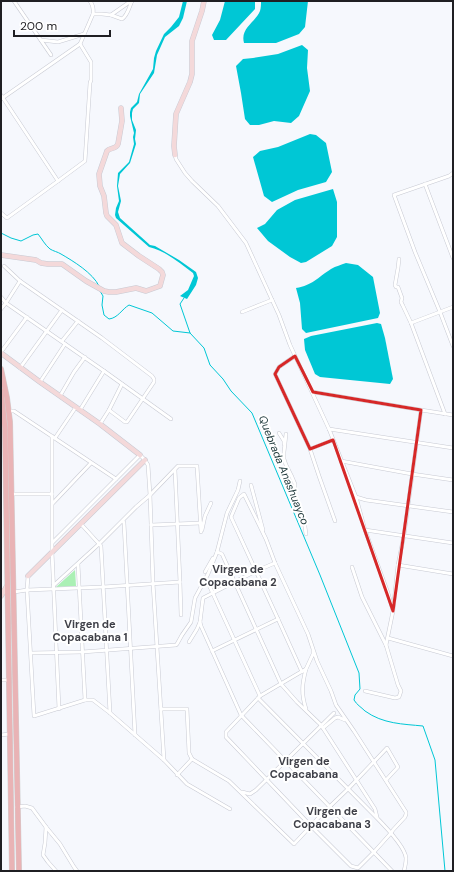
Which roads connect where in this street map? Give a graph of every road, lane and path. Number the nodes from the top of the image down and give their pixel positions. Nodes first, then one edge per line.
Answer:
1 (14, 1) edge
2 (90, 1) edge
3 (132, 1) edge
4 (204, 1) edge
5 (93, 14) junction
6 (111, 15) junction
7 (84, 34) junction
8 (40, 40) junction
9 (80, 44) junction
10 (51, 55) dead end
11 (2, 97) edge
12 (121, 108) dead end
13 (175, 155) joint
14 (453, 173) edge
15 (58, 181) junction
16 (425, 184) junction
17 (1, 213) edge
18 (3, 256) edge
19 (453, 258) edge
20 (399, 259) dead end
21 (4, 266) dead end
22 (20, 281) junction
23 (1, 297) edge
24 (272, 300) junction
25 (6, 303) junction
26 (453, 307) edge
27 (1, 309) edge
28 (62, 310) junction
29 (242, 312) dead end
30 (440, 312) junction
31 (27, 317) junction
32 (78, 321) junction
33 (411, 323) junction
34 (46, 330) junction
35 (62, 341) junction
36 (65, 344) junction
37 (453, 346) edge
38 (1, 352) edge
39 (295, 356) junction
40 (85, 357) junction
41 (20, 368) junction
42 (1, 369) edge
43 (104, 371) junction
44 (40, 382) junction
45 (122, 384) junction
46 (1, 391) edge
47 (313, 392) junction
48 (60, 396) junction
49 (142, 399) junction
50 (78, 408) junction
51 (109, 410) junction
52 (421, 410) junction
53 (9, 411) junction
54 (445, 414) junction
55 (453, 414) edge
56 (171, 419) dead end
57 (100, 424) junction
58 (3, 428) edge
59 (329, 429) junction
60 (279, 433) dead end
61 (286, 434) dead end
62 (54, 437) junction
63 (333, 440) junction
64 (416, 443) junction
65 (285, 446) junction
66 (453, 448) edge
67 (310, 449) junction
68 (140, 455) junction
69 (146, 460) junction
70 (341, 461) junction
71 (91, 463) junction
72 (175, 470) junction
73 (412, 474) junction
74 (116, 479) junction
75 (453, 480) edge
76 (240, 482) dead end
77 (251, 485) dead end
78 (6, 494) edge
79 (52, 494) junction
80 (150, 495) junction
81 (356, 498) junction
82 (53, 503) junction
83 (211, 503) dead end
84 (408, 505) junction
85 (453, 512) edge
86 (123, 521) junction
87 (334, 521) dead end
88 (201, 523) junction
89 (81, 524) junction
90 (177, 524) junction
91 (151, 525) junction
92 (365, 530) junction
93 (306, 534) dead end
94 (404, 535) junction
95 (266, 539) junction
96 (53, 542) junction
97 (453, 543) edge
98 (99, 544) junction
99 (4, 552) edge
100 (52, 552) junction
101 (216, 553) junction
102 (275, 563) junction
103 (78, 564) junction
104 (398, 565) junction
105 (352, 567) dead end
106 (256, 571) junction
107 (205, 572) dead end
108 (453, 574) edge
109 (28, 576) joint
110 (180, 582) junction
111 (234, 582) junction
112 (204, 583) junction
113 (153, 584) junction
114 (7, 586) junction
115 (127, 586) junction
116 (103, 587) junction
117 (54, 588) junction
118 (79, 588) junction
119 (27, 590) junction
120 (14, 592) junction
121 (213, 594) junction
122 (1, 596) edge
123 (393, 611) junction
124 (181, 615) dead end
125 (278, 619) junction
126 (200, 622) junction
127 (257, 630) junction
128 (388, 638) junction
129 (234, 640) junction
130 (189, 642) dead end
131 (386, 645) junction
132 (156, 646) junction
133 (130, 648) junction
134 (313, 649) junction
135 (107, 650) junction
136 (212, 651) junction
137 (31, 652) junction
138 (82, 652) junction
139 (57, 653) junction
140 (453, 656) edge
141 (306, 669) junction
142 (302, 672) junction
143 (1, 680) edge
144 (9, 680) junction
145 (281, 684) junction
146 (365, 691) dead end
147 (259, 697) junction
148 (85, 700) junction
149 (59, 708) junction
150 (161, 709) junction
151 (307, 710) junction
152 (110, 713) junction
153 (334, 713) dead end
154 (241, 715) junction
155 (347, 720) junction
156 (322, 727) junction
157 (9, 734) junction
158 (1, 735) edge
159 (135, 735) junction
160 (303, 744) junction
161 (192, 759) junction
162 (164, 760) junction
163 (286, 761) junction
164 (374, 762) junction
165 (177, 775) junction
166 (267, 780) junction
167 (357, 780) junction
168 (386, 780) junction
169 (348, 789) junction
170 (238, 790) junction
171 (330, 806) junction
172 (17, 807) junction
173 (230, 809) dead end
174 (377, 818) junction
175 (311, 826) junction
176 (46, 827) junction
177 (391, 833) junction
178 (374, 852) junction
179 (12, 871) edge
180 (19, 871) edge
181 (56, 871) edge
182 (77, 871) edge
183 (392, 871) edge
184 (404, 871) edge

1 - 8 street
2 - 5 street
3 - 6 street
3 - 6 street
4 - 13 street
5 - 6 street
5 - 7 street
7 - 8 street
7 - 9 street
8 - 10 street
9 - 11 street
9 - 15 street
11 - 15 street
12 - 18 street
13 - 24 street
14 - 16 street
15 - 17 street
16 - 19 street
16 - 30 street
20 - 33 street
21 - 22 street
22 - 25 street
22 - 28 street
23 - 25 street
24 - 29 street
24 - 39 street
25 - 27 street
25 - 31 street
26 - 30 street
28 - 32 street
28 - 34 street
30 - 33 street
30 - 37 street
31 - 34 street
31 - 38 street
32 - 35 street
32 - 49 street
33 - 54 street
34 - 35 street
34 - 41 street
35 - 36 street
36 - 40 street
36 - 44 street
38 - 41 street
39 - 47 street
39 - 67 street
40 - 43 street
40 - 48 street
41 - 44 street
42 - 53 main road
43 - 45 street
43 - 50 street
44 - 48 street
45 - 49 street
45 - 51 street
46 - 58 main road
47 - 52 street
47 - 59 street
48 - 50 street
49 - 51 street
49 - 56 street
50 - 57 street
50 - 62 street
51 - 57 street
52 - 54 street
52 - 64 street
53 - 62 street
53 - 78 main road
54 - 55 street
57 - 68 street
58 - 78 main road
59 - 63 street
59 - 64 street
60 - 65 street
61 - 65 street
62 - 71 street
62 - 79 street
63 - 67 street
63 - 70 street
64 - 66 street
64 - 73 street
65 - 93 street
67 - 87 street
68 - 69 street
68 - 74 street
69 - 80 street
69 - 89 street
70 - 73 street
70 - 81 street
71 - 74 street
71 - 82 street
72 - 80 street
72 - 88 street
72 - 90 street
73 - 75 street
73 - 84 street
74 - 96 street
76 - 101 street
77 - 95 street
78 - 79 street
78 - 99 main road
78 - 120 main road
79 - 82 street
80 - 86 street
80 - 91 street
81 - 84 street
81 - 92 street
82 - 96 street
83 - 88 street
84 - 85 street
84 - 94 street
86 - 98 street
86 - 115 street
88 - 90 street
89 - 98 street
89 - 100 street
90 - 91 street
90 - 110 street
91 - 113 street
92 - 94 street
92 - 123 street
94 - 97 street
94 - 104 street
95 - 102 street
95 - 106 street
96 - 100 street
98 - 103 street
98 - 116 street
99 - 114 main road
100 - 109 street
100 - 117 street
101 - 107 street
101 - 111 street
101 - 112 street
102 - 106 street
102 - 134 street
103 - 117 street
103 - 118 street
104 - 108 street
104 - 123 street
105 - 131 street
106 - 111 street
106 - 125 street
109 - 119 street
110 - 113 street
110 - 124 street
111 - 121 street
111 - 127 street
112 - 121 street
112 - 132 street
113 - 115 street
113 - 132 street
114 - 122 street
114 - 144 main road
115 - 116 street
115 - 133 street
116 - 118 street
116 - 135 street
117 - 118 street
117 - 119 street
117 - 139 street
118 - 138 street
119 - 120 street
119 - 137 street
120 - 172 main road
121 - 126 street
121 - 129 street
123 - 128 street
125 - 127 street
125 - 142 street
126 - 130 street
126 - 136 street
127 - 129 street
127 - 145 street
128 - 131 street
128 - 140 street
129 - 136 street
129 - 147 street
131 - 146 street
132 - 133 street
132 - 150 street
133 - 135 street
133 - 159 street
134 - 141 street
134 - 155 street
135 - 138 street
135 - 152 street
136 - 154 street
137 - 139 street
137 - 149 street
138 - 139 street
138 - 148 street
139 - 149 street
141 - 142 street
141 - 151 street
142 - 145 street
143 - 144 street
144 - 157 main road
145 - 147 street
145 - 151 street
147 - 154 street
147 - 160 street
148 - 149 street
148 - 152 street
150 - 161 street
150 - 162 street
151 - 156 street
152 - 159 street
153 - 156 street
154 - 163 street
154 - 166 street
155 - 156 street
155 - 164 street
156 - 160 street
156 - 167 street
157 - 158 street
157 - 179 main road
159 - 162 street
160 - 163 street
160 - 169 street
161 - 165 street
161 - 170 street
162 - 165 street
163 - 166 street
163 - 171 street
164 - 167 street
164 - 168 street
164 - 168 street
165 - 173 street
166 - 170 street
166 - 175 street
167 - 169 street
167 - 174 street
168 - 177 street
169 - 171 street
169 - 174 street
170 - 175 street
171 - 175 street
171 - 178 street
172 - 176 street
172 - 180 main road
174 - 177 street
175 - 178 street
176 - 181 street
176 - 182 street
177 - 178 street
177 - 184 street
178 - 183 street

